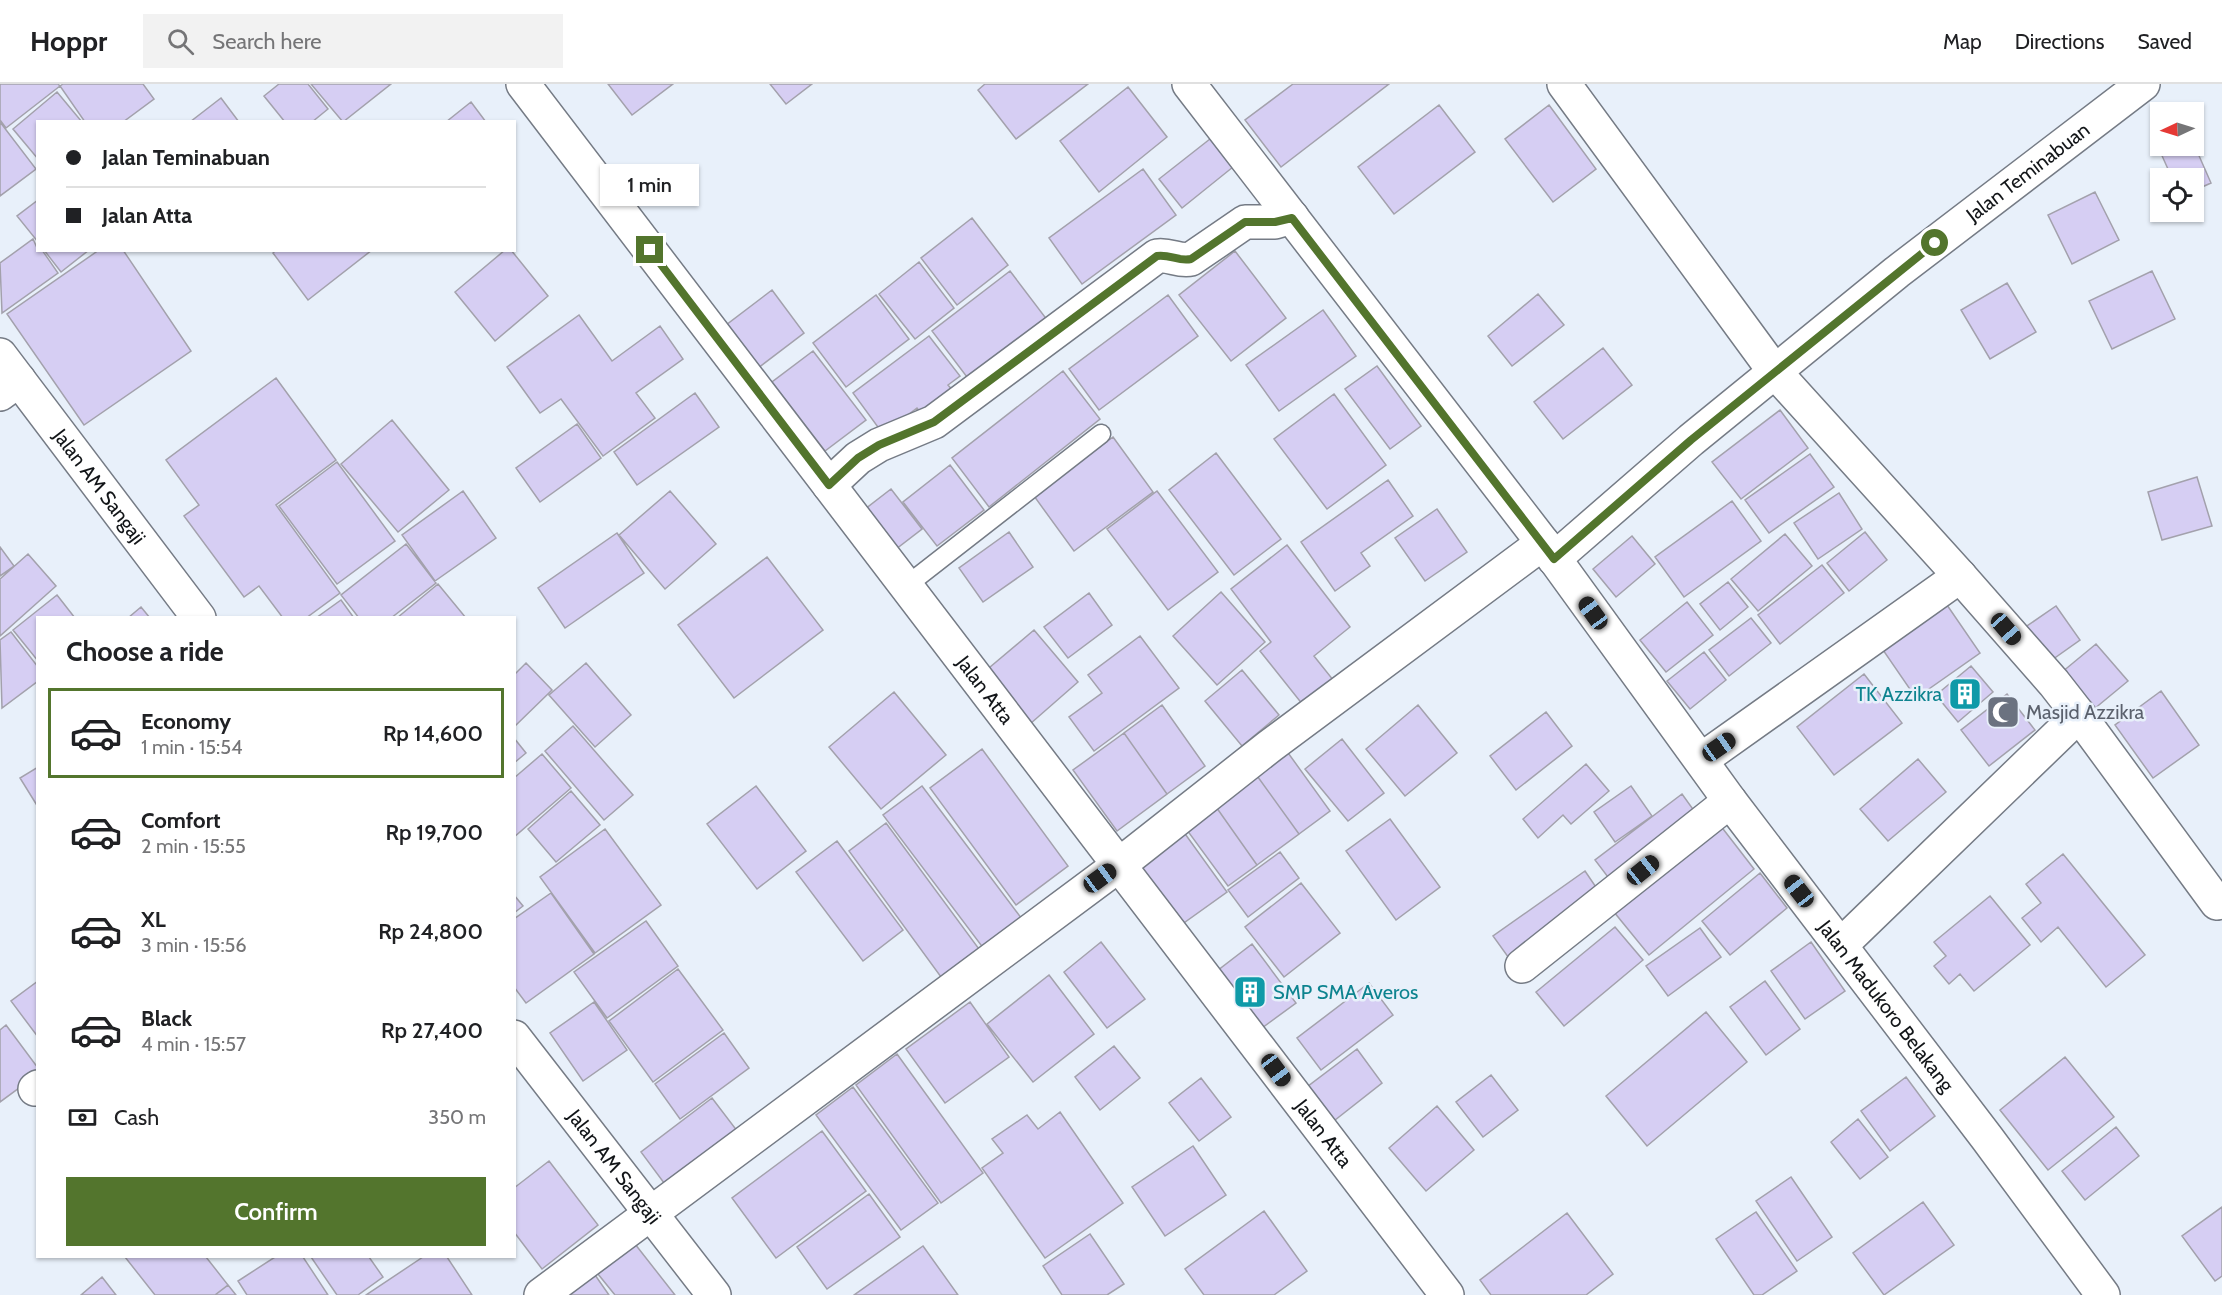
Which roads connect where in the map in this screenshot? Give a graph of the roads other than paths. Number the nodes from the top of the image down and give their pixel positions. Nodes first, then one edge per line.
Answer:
1 (523, 84) edge
2 (1190, 84) edge
3 (1564, 84) edge
4 (2143, 84) edge
5 (1292, 218) junction
6 (0, 355) edge
7 (1775, 372) junction
8 (10, 387) edge
9 (1101, 434) dead end
10 (829, 485) junction
11 (1548, 551) junction
12 (1960, 576) junction
13 (906, 586) junction
14 (197, 616) edge
15 (2079, 715) junction
16 (1701, 760) junction
17 (1730, 801) junction
18 (1119, 865) junction
19 (2217, 903) dead end
20 (1841, 945) junction
21 (1522, 966) dead end
22 (516, 1040) edge
23 (652, 1211) junction
24 (541, 1295) edge
25 (714, 1295) edge
26 (1447, 1295) edge
27 (2103, 1295) edge

1 - 10 main road, Jalan Atta
2 - 5 main road, Jalan Madukoro Belakang
3 - 7 main road
4 - 7 main road, Jalan Teminabuan
5 - 10 main road
5 - 11 main road, Jalan Madukoro Belakang
6 - 8 main road, Jalan AM Sangaji
7 - 11 main road, Jalan Teminabuan
7 - 12 main road
8 - 14 main road, Jalan AM Sangaji
9 - 13 lane
10 - 13 main road, Jalan Atta
11 - 16 main road, Jalan Madukoro Belakang
11 - 18 main road, Jalan Teminabuan
12 - 15 main road
12 - 16 main road
13 - 18 main road, Jalan Atta
15 - 19 main road
15 - 20 main road
16 - 17 main road, Jalan Madukoro Belakang
17 - 20 main road, Jalan Madukoro Belakang
17 - 21 main road
18 - 23 main road, Jalan Teminabuan
18 - 26 main road, Jalan Atta
20 - 27 main road, Jalan Madukoro Belakang
22 - 23 main road, Jalan AM Sangaji
23 - 24 main road, Jalan Teminabuan
23 - 25 main road, Jalan AM Sangaji

